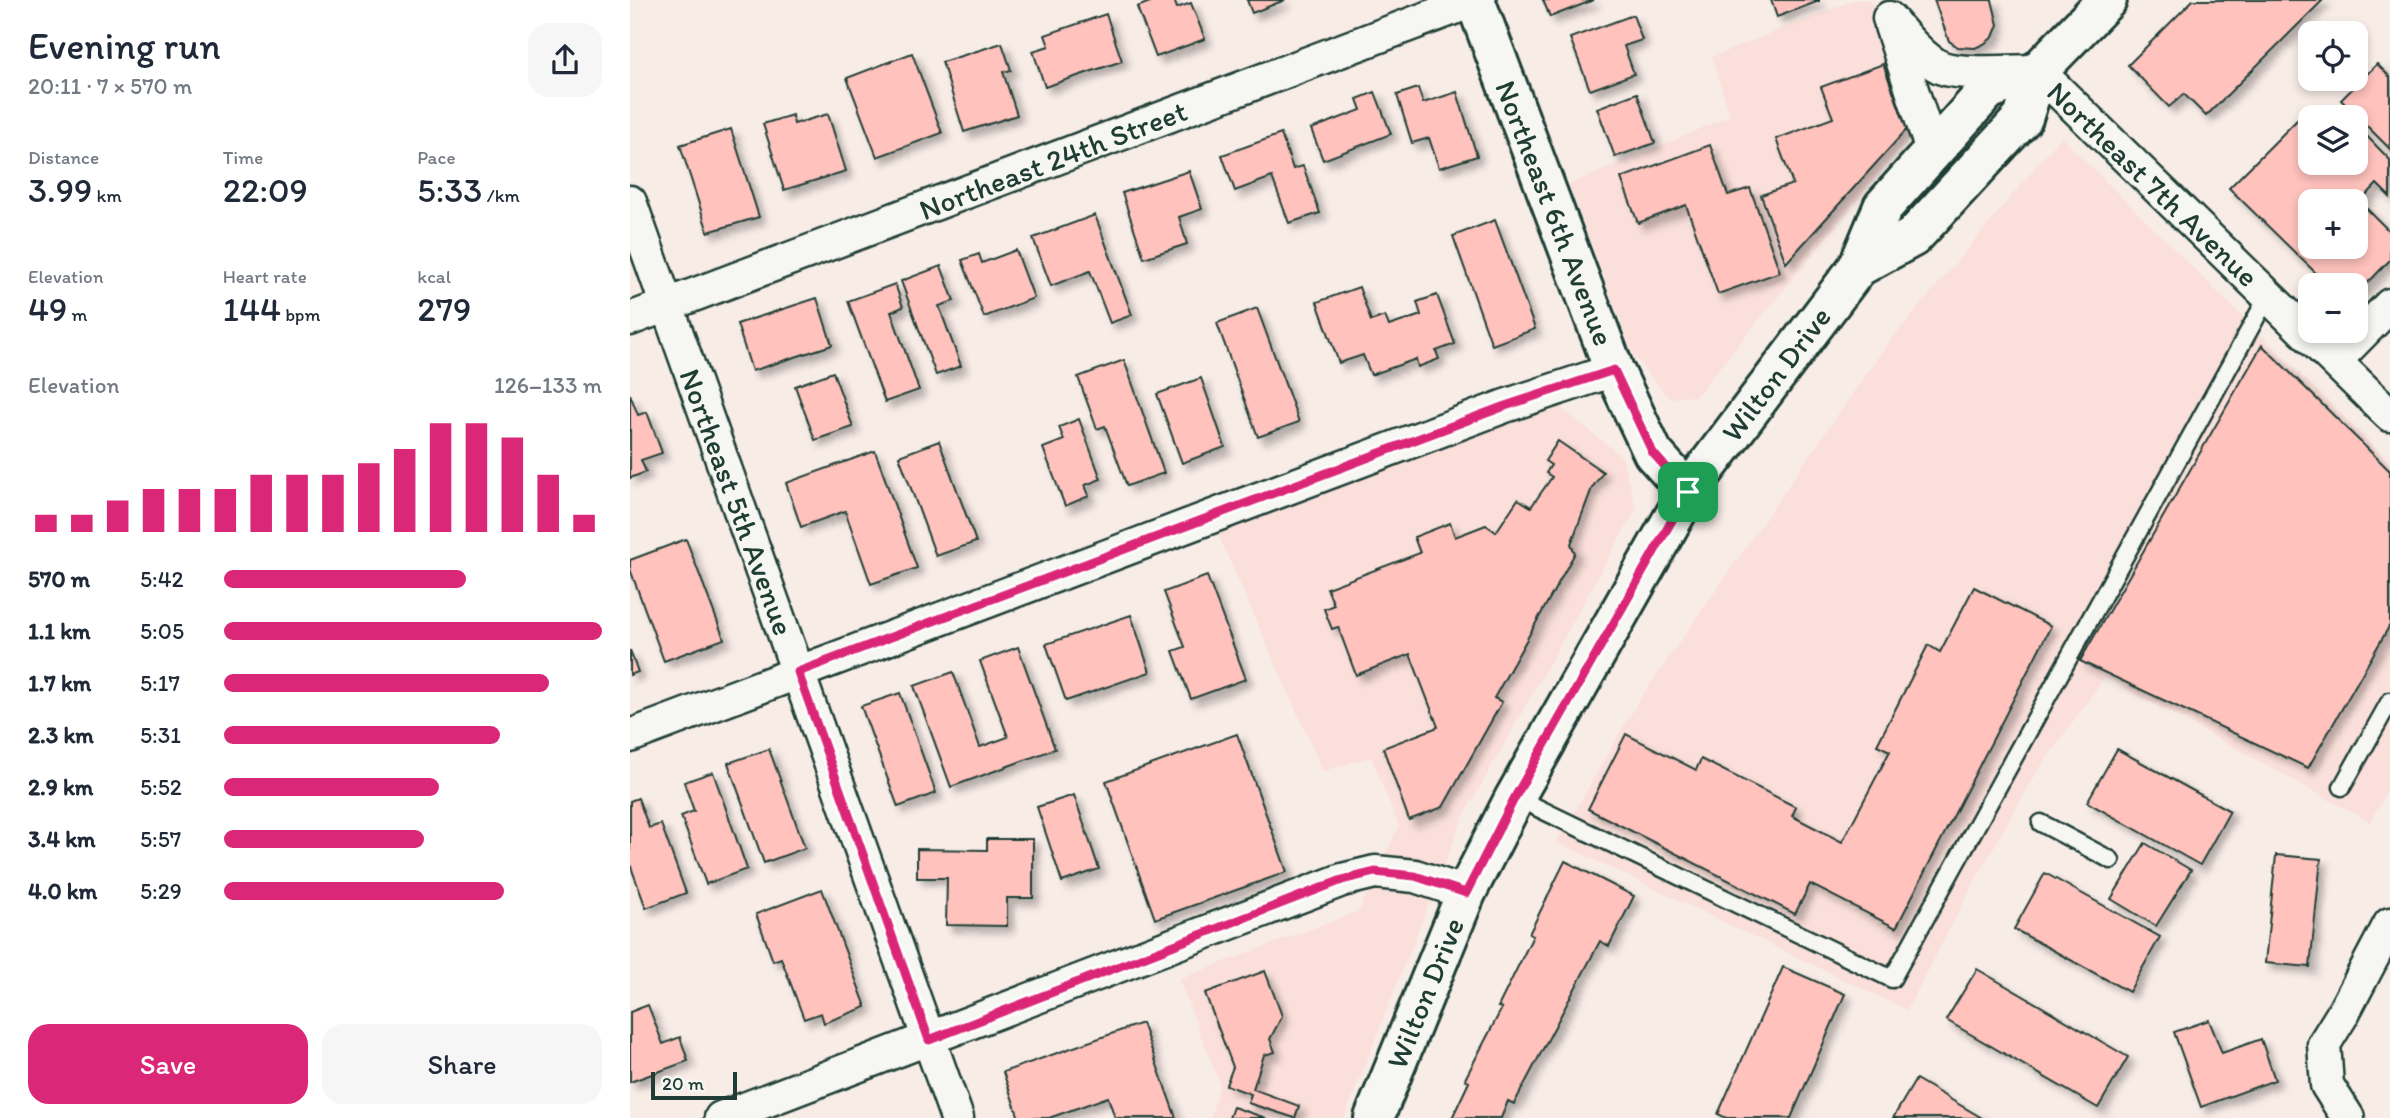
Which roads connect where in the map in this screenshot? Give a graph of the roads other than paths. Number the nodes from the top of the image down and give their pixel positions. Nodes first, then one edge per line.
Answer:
1 (1475, 0) edge
2 (2107, 0) edge
3 (1886, 9) edge
4 (2038, 71) junction
5 (1931, 151) junction
6 (630, 202) edge
7 (1857, 267) junction
8 (2268, 296) junction
9 (667, 305) junction
10 (2390, 306) edge
11 (630, 319) edge
12 (2335, 360) junction
13 (1614, 370) junction
14 (2390, 415) edge
15 (1688, 492) junction
16 (798, 672) junction
17 (2390, 701) edge
18 (630, 736) edge
19 (2342, 788) dead end
20 (1515, 797) junction
21 (2041, 823) dead end
22 (2111, 860) dead end
23 (1466, 893) junction
24 (2390, 924) edge
25 (929, 1040) junction
26 (721, 1118) edge
27 (957, 1118) edge
28 (1374, 1118) edge
29 (2347, 1118) edge

1 - 9 street, Northeast 24th Street
1 - 13 main road, Northeast 6th Avenue
2 - 4 main road, Wilton Drive
3 - 4 street, Northeast 7th Avenue
3 - 5 street, Northeast 7th Avenue
4 - 5 main road, Wilton Drive
4 - 7 main road, Wilton Drive
4 - 8 street, Northeast 7th Avenue
5 - 7 main road, Wilton Drive
6 - 9 street, Northeast 5th Avenue
7 - 15 main road, Wilton Drive
8 - 12 street, Northeast 7th Avenue
8 - 20 lane
9 - 11 street, Northeast 24th Street
9 - 16 street, Northeast 5th Avenue
10 - 12 street
12 - 14 street, Northeast 7th Avenue
13 - 15 main road, Northeast 6th Avenue
13 - 16 street
15 - 20 main road, Wilton Drive
16 - 18 street
16 - 25 street, Northeast 5th Avenue
17 - 19 lane
20 - 23 main road, Wilton Drive
21 - 22 lane
23 - 25 street
23 - 28 main road, Wilton Drive
24 - 29 street
25 - 26 street
25 - 27 street, Northeast 5th Avenue

